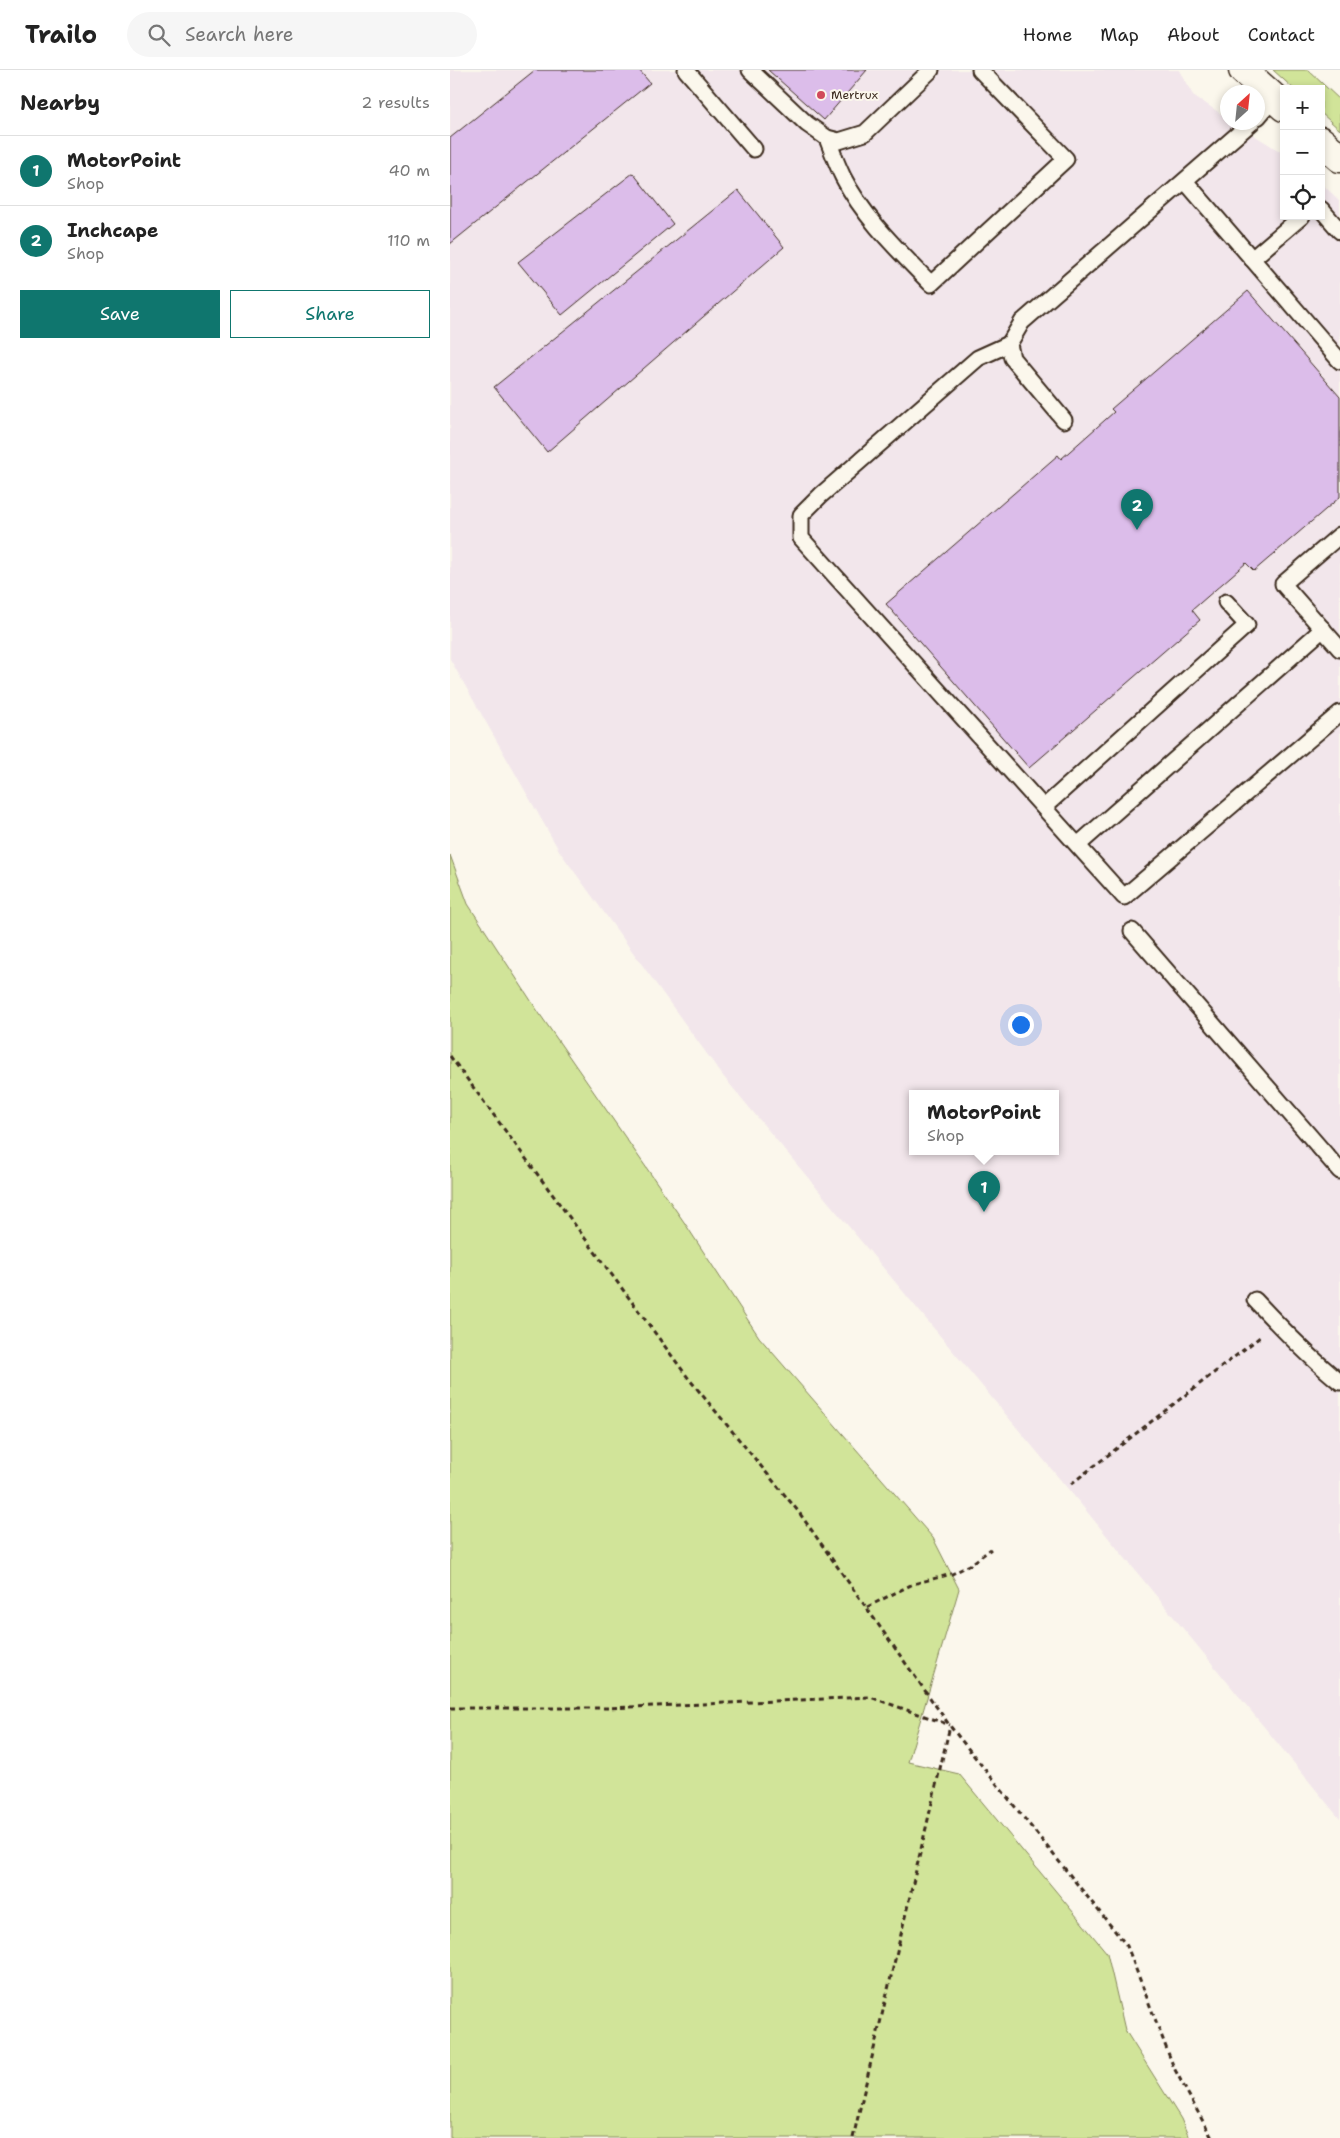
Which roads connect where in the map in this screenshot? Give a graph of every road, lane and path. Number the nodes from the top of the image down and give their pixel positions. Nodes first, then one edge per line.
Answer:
1 (686, 70) edge
2 (750, 70) edge
3 (931, 70) edge
4 (980, 70) edge
5 (1243, 70) edge
6 (1272, 107) edge
7 (1243, 130) edge
8 (827, 138) junction
9 (1325, 145) edge
10 (754, 149) dead end
11 (1340, 158) edge
12 (1185, 181) junction
13 (1325, 213) edge
14 (1297, 220) edge
15 (1340, 230) edge
16 (1252, 259) junction
17 (1009, 344) junction
18 (1340, 361) edge
19 (1064, 420) dead end
20 (1340, 535) edge
21 (1226, 602) dead end
22 (1322, 629) junction
23 (1340, 649) edge
24 (1340, 714) edge
25 (1044, 807) junction
26 (1078, 845) junction
27 (1132, 931) dead end
28 (450, 1056) edge
29 (1340, 1171) edge
30 (1255, 1300) dead end
31 (1277, 1323) junction
32 (1340, 1382) edge
33 (1072, 1484) dead end
34 (991, 1549) dead end
35 (867, 1607) junction
36 (450, 1708) edge
37 (950, 1726) junction
38 (854, 2138) edge
39 (1212, 2138) edge

1 - 10 lane
2 - 8 lane
3 - 8 lane
4 - 8 lane
5 - 6 street
7 - 12 lane
9 - 11 street
12 - 16 lane
12 - 17 lane
13 - 15 lane
14 - 16 lane
16 - 18 lane
17 - 19 lane
17 - 25 lane
20 - 22 lane
21 - 25 lane
22 - 23 lane
22 - 26 lane
24 - 26 lane
25 - 26 lane
27 - 29 lane
28 - 35 path
30 - 31 lane
31 - 32 lane
31 - 33 path
34 - 35 path
35 - 37 path
36 - 37 path
37 - 38 path
37 - 39 path

